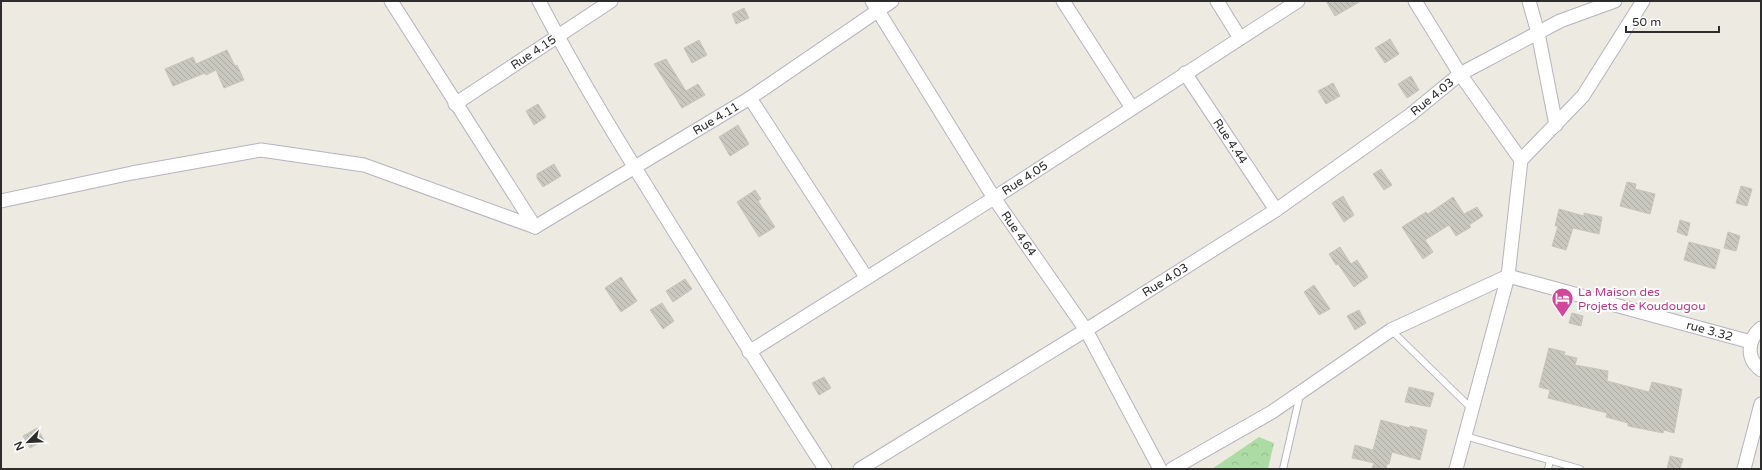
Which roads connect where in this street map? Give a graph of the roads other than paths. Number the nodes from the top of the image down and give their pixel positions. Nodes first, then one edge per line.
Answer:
1 (391, 1) edge
2 (540, 1) edge
3 (611, 1) edge
4 (892, 1) edge
5 (1063, 1) edge
6 (1217, 1) edge
7 (1298, 1) edge
8 (1415, 1) edge
9 (1529, 1) edge
10 (1615, 1) edge
11 (1643, 1) edge
12 (874, 6) edge
13 (1538, 33) junction
14 (558, 36) junction
15 (1240, 38) junction
16 (1185, 73) junction
17 (1460, 74) junction
18 (750, 98) junction
19 (455, 104) junction
20 (1132, 108) junction
21 (1556, 125) junction
22 (1522, 160) junction
23 (634, 167) junction
24 (994, 198) junction
25 (1, 201) edge
26 (1276, 210) junction
27 (535, 227) junction
28 (1508, 276) junction
29 (866, 277) junction
30 (1761, 328) edge
31 (1086, 330) junction
32 (1392, 330) junction
33 (1750, 342) junction
34 (749, 352) junction
35 (1761, 370) edge
36 (1301, 392) junction
37 (1761, 404) edge
38 (1472, 409) junction
39 (1465, 436) junction
40 (1550, 460) junction
41 (825, 469) edge
42 (860, 469) edge
43 (1160, 469) edge
44 (1172, 469) edge
45 (1283, 469) edge
46 (1456, 469) edge
47 (1548, 469) edge
48 (1580, 469) edge
49 (1744, 469) edge

1 - 19 street
2 - 14 street
3 - 14 street, Rue 4.15
4 - 12 street, Rue 4.11
5 - 20 street
6 - 15 street
7 - 15 street, Rue 4.05
8 - 17 street
9 - 13 street
10 - 13 street, Rue 4.03
11 - 21 street
12 - 18 street, Rue 4.11
12 - 24 street, Rue 4.64
13 - 17 street, Rue 4.03
13 - 21 street
14 - 19 street, Rue 4.15
14 - 23 street
15 - 16 street, Rue 4.05
16 - 20 street, Rue 4.05
16 - 26 street, Rue 4.44
17 - 22 street
17 - 26 street, Rue 4.03
18 - 23 street, Rue 4.11
18 - 29 street
19 - 27 street
20 - 24 street, Rue 4.05
21 - 22 street
22 - 28 street
23 - 27 street, Rue 4.11
23 - 34 street
24 - 29 street, Rue 4.05
24 - 31 street, Rue 4.64
25 - 27 street
26 - 31 street, Rue 4.03
28 - 32 street
28 - 33 street, rue 3.32
28 - 38 street
29 - 34 street, Rue 4.05
30 - 33 street
31 - 42 street, Rue 4.03
31 - 43 street, Rue 4.64
32 - 36 street
32 - 38 lane
33 - 35 street
34 - 41 street
36 - 44 street
36 - 45 lane
37 - 49 street
38 - 39 street
39 - 40 lane
39 - 46 street
40 - 47 lane
40 - 48 lane

